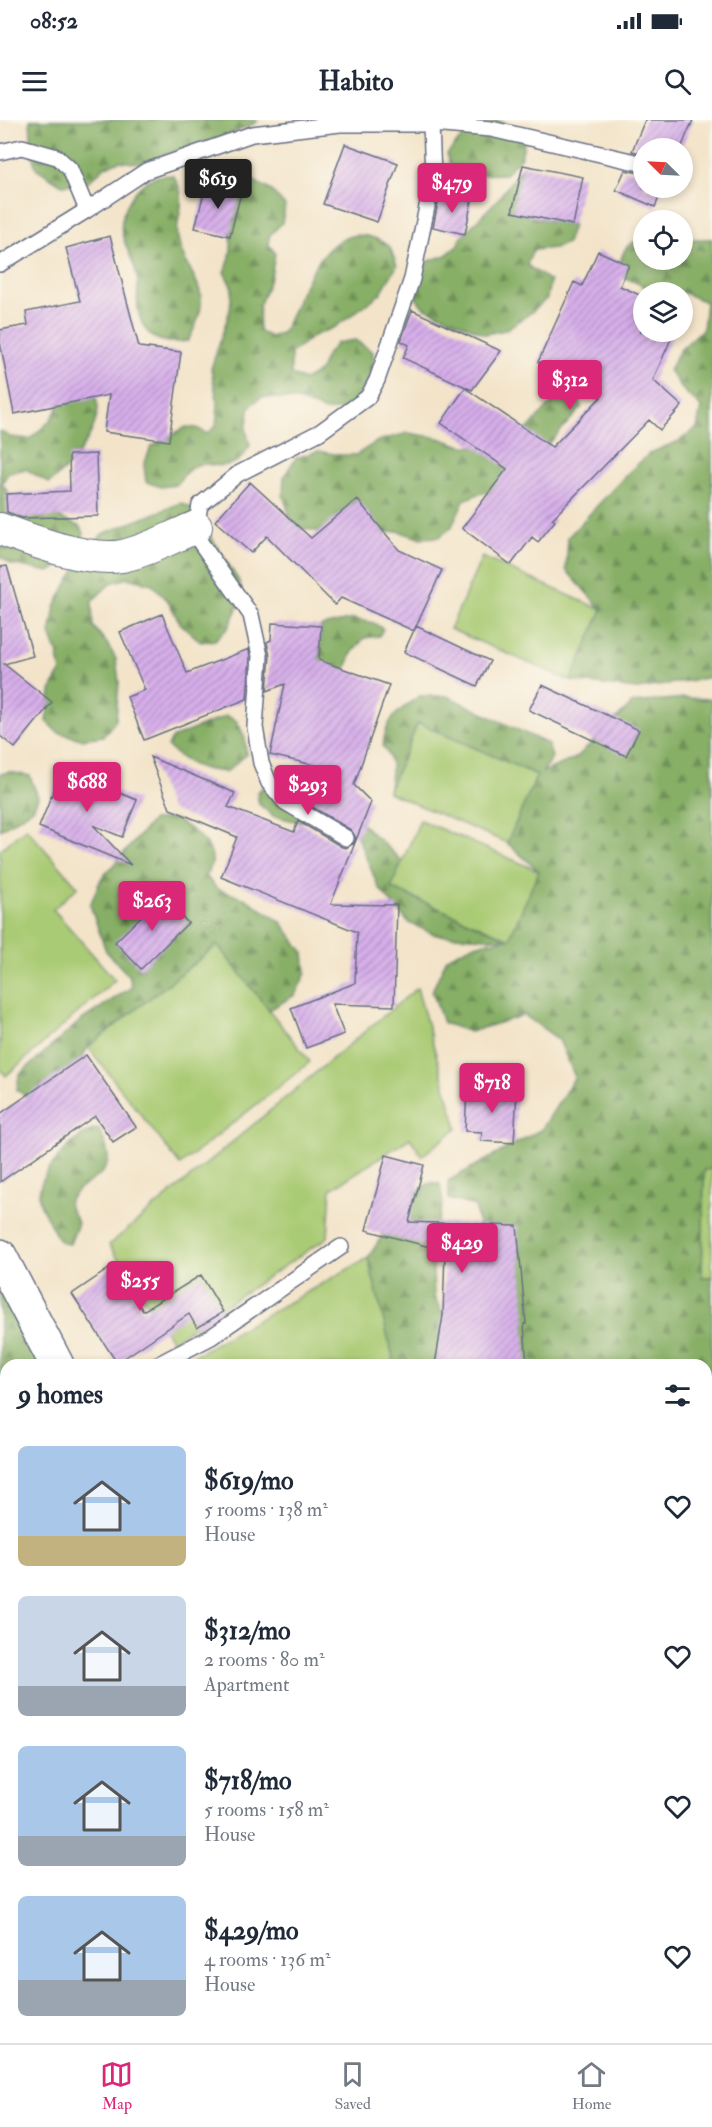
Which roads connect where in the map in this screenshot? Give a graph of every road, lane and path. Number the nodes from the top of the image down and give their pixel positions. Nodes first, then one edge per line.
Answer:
1 (431, 124) junction
2 (0, 152) edge
3 (633, 161) edge
4 (87, 210) junction
5 (0, 264) edge
6 (195, 527) junction
7 (0, 529) edge
8 (346, 838) dead end
9 (341, 1247) dead end
10 (0, 1256) edge
11 (54, 1359) edge
12 (169, 1359) edge

1 - 3 lane
1 - 4 lane
1 - 6 lane
2 - 4 lane
4 - 5 lane
6 - 7 street
6 - 8 lane
9 - 12 lane
10 - 11 street

